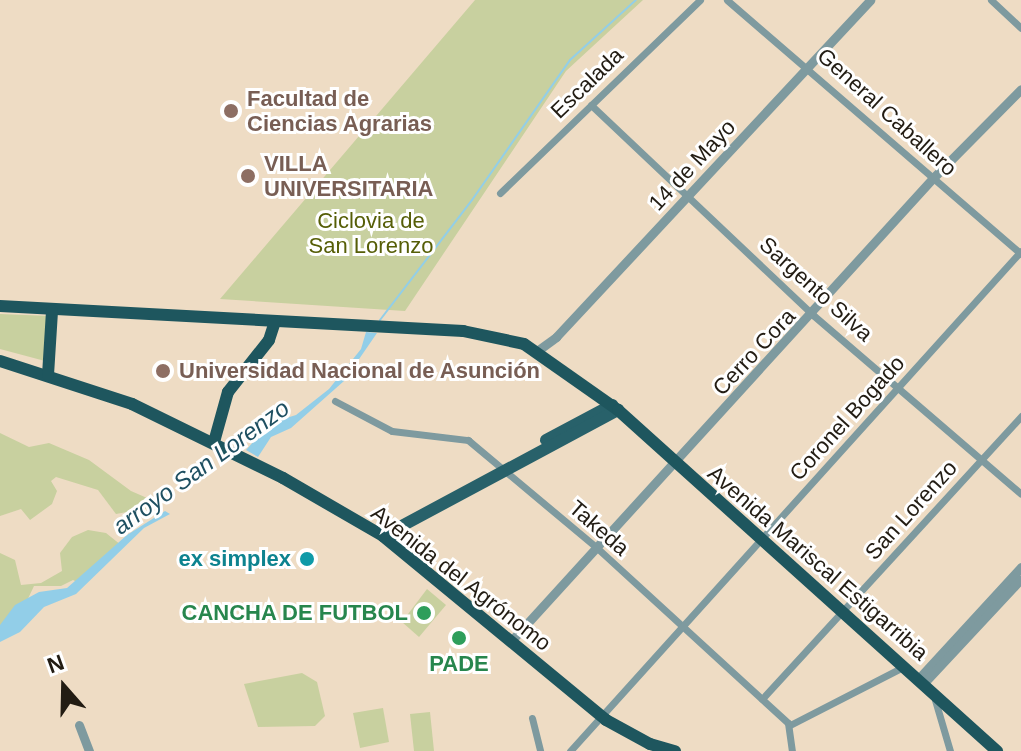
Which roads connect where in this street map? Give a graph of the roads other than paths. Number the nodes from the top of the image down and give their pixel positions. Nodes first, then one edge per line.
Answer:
1 (700, 0) edge
2 (727, 0) edge
3 (870, 0) edge
4 (991, 0) edge
5 (1021, 28) edge
6 (809, 67) junction
7 (1021, 89) edge
8 (591, 105) junction
9 (933, 178) junction
10 (500, 193) dead end
11 (689, 195) junction
12 (1021, 252) edge
13 (0, 306) edge
14 (52, 311) junction
15 (813, 315) junction
16 (275, 322) junction
17 (537, 351) junction
18 (0, 361) edge
19 (48, 375) junction
20 (899, 386) junction
21 (335, 401) dead end
22 (615, 408) junction
23 (1021, 416) edge
24 (215, 442) junction
25 (982, 459) junction
26 (676, 463) junction
27 (502, 468) junction
28 (1021, 494) edge
29 (383, 536) junction
30 (761, 541) junction
31 (596, 547) junction
32 (1021, 567) edge
33 (1021, 579) edge
34 (842, 612) junction
35 (683, 628) junction
36 (512, 640) junction
37 (905, 666) junction
38 (924, 682) junction
39 (762, 699) junction
40 (601, 715) junction
41 (532, 718) dead end
42 (79, 725) dead end
43 (790, 725) junction
44 (89, 751) edge
45 (540, 751) edge
46 (570, 751) edge
47 (675, 751) edge
48 (792, 751) edge
49 (950, 751) edge
50 (997, 751) edge

1 - 8 street, Escalada
2 - 6 street, General Caballero
3 - 6 street, 14 de Mayo
4 - 5 street
6 - 9 street, General Caballero
6 - 11 street, 14 de Mayo
7 - 9 street, Cerro Cora
8 - 10 street, Escalada
8 - 11 street, Sargento Silva
9 - 12 street, General Caballero
9 - 15 street, Cerro Cora
11 - 15 street, Sargento Silva
11 - 17 street, 14 de Mayo
12 - 20 street, Coronel Bogado
13 - 14 highway
14 - 16 highway
14 - 19 highway
15 - 20 street, Sargento Silva
15 - 26 street, Cerro Cora
16 - 17 highway
16 - 24 highway
17 - 22 highway, Avenida Mariscal Estigarribia
18 - 19 highway, Avenida del Agrónomo
19 - 24 highway, Avenida del Agrónomo
20 - 25 street, Sargento Silva
20 - 30 street, Coronel Bogado
21 - 27 street, Takeda
22 - 26 highway, Avenida Mariscal Estigarribia
22 - 27 main road
23 - 25 street, San Lorenzo
24 - 29 highway, Avenida del Agrónomo
25 - 28 street, Sargento Silva
25 - 34 street, San Lorenzo
26 - 30 highway, Avenida Mariscal Estigarribia
26 - 31 street, Cerro Cora
27 - 29 main road
27 - 31 street, Takeda
29 - 36 highway, Avenida del Agrónomo
30 - 34 highway, Avenida Mariscal Estigarribia
30 - 35 street, Coronel Bogado
31 - 35 street, Takeda
31 - 36 street, Cerro Cora
32 - 38 street
33 - 38 street
34 - 37 highway, Avenida Mariscal Estigarribia
34 - 39 street, San Lorenzo
35 - 39 street, Takeda
35 - 40 street, Coronel Bogado
36 - 40 highway, Avenida del Agrónomo
37 - 38 highway, Avenida Mariscal Estigarribia
37 - 43 street
38 - 49 street
38 - 50 highway, Avenida Mariscal Estigarribia
39 - 43 street, Takeda
40 - 46 street, Coronel Bogado
40 - 47 highway, Avenida del Agrónomo
41 - 45 street
42 - 44 street
43 - 48 street

